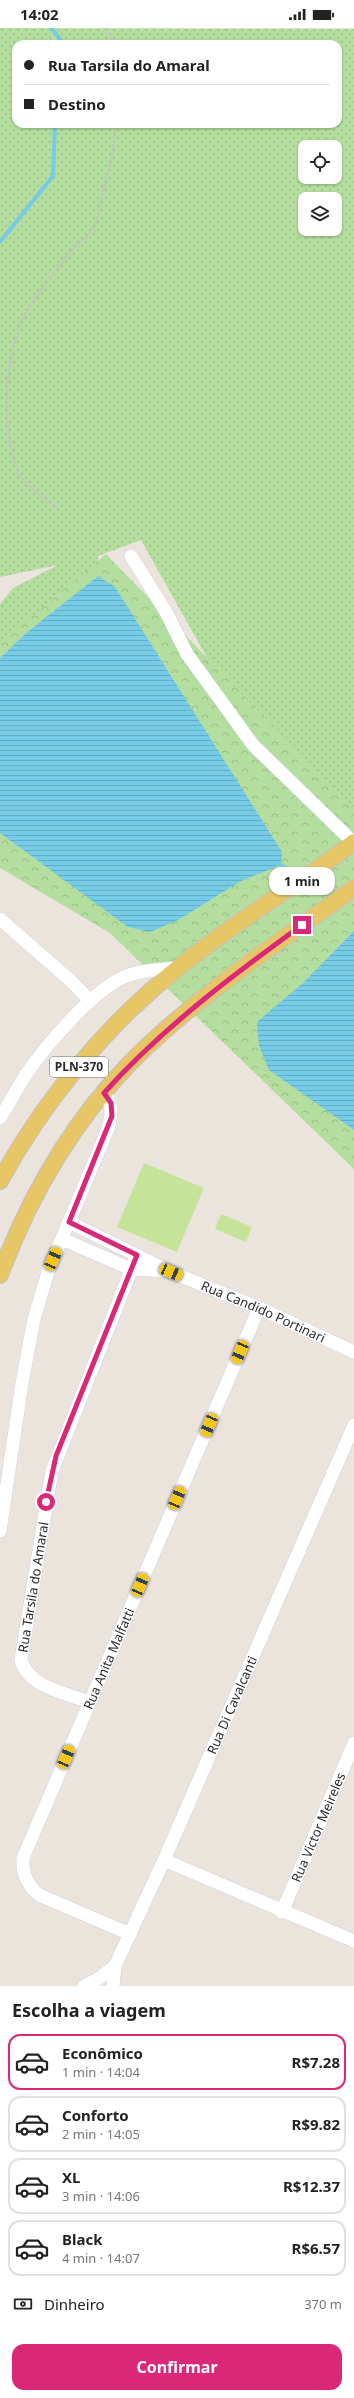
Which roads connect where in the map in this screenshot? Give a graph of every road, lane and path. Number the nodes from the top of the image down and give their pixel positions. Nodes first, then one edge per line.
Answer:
1 (107, 28) edge
2 (113, 40) edge
3 (115, 128) edge
4 (3, 383) dead end
5 (6, 446) dead end
6 (58, 509) dead end
7 (131, 556) dead end
8 (354, 842) edge
9 (354, 888) edge
10 (0, 919) edge
11 (178, 968) junction
12 (90, 1001) junction
13 (104, 1093) junction
14 (0, 1118) edge
15 (0, 1181) edge
16 (69, 1222) junction
17 (62, 1239) junction
18 (137, 1255) junction
19 (131, 1270) junction
20 (171, 1272) junction
21 (0, 1275) edge
22 (259, 1308) junction
23 (354, 1352) edge
24 (354, 1425) edge
25 (0, 1531) edge
26 (89, 1702) junction
27 (354, 1743) edge
28 (164, 1860) junction
29 (282, 1912) junction
30 (130, 1934) junction
31 (354, 1942) edge
32 (115, 1966) junction
33 (98, 1979) junction
34 (114, 1985) edge
35 (84, 1986) edge

1 - 2 path
3 - 4 path
5 - 6 path
7 - 8 street
8 - 11 main road, PLN-370
9 - 13 main road, PLN-370
10 - 12 street
11 - 12 street
11 - 15 main road, PLN-370
12 - 14 street
13 - 16 street
13 - 21 main road, PLN-370
16 - 17 street
16 - 18 street, Rua Candido Portinari
17 - 19 street, Rua Candido Portinari
17 - 25 street
18 - 19 street, Rua Tarsila do Amaral
18 - 20 street, Rua Candido Portinari
19 - 20 street, Rua Candido Portinari
19 - 26 street, Rua Tarsila do Amaral
20 - 22 street, Rua Candido Portinari
22 - 23 street, Rua Candido Portinari
22 - 26 street, Rua Anita Malfatti
24 - 28 street, Rua Di Cavalcanti
26 - 30 street, Rua Anita Malfatti
27 - 29 street, Rua Victor Meireles
28 - 29 street
28 - 30 street, Rua Di Cavalcanti
29 - 31 street
30 - 32 street, Rua Di Cavalcanti
32 - 33 street
32 - 34 street, Rua Di Cavalcanti
33 - 34 street
33 - 35 street

